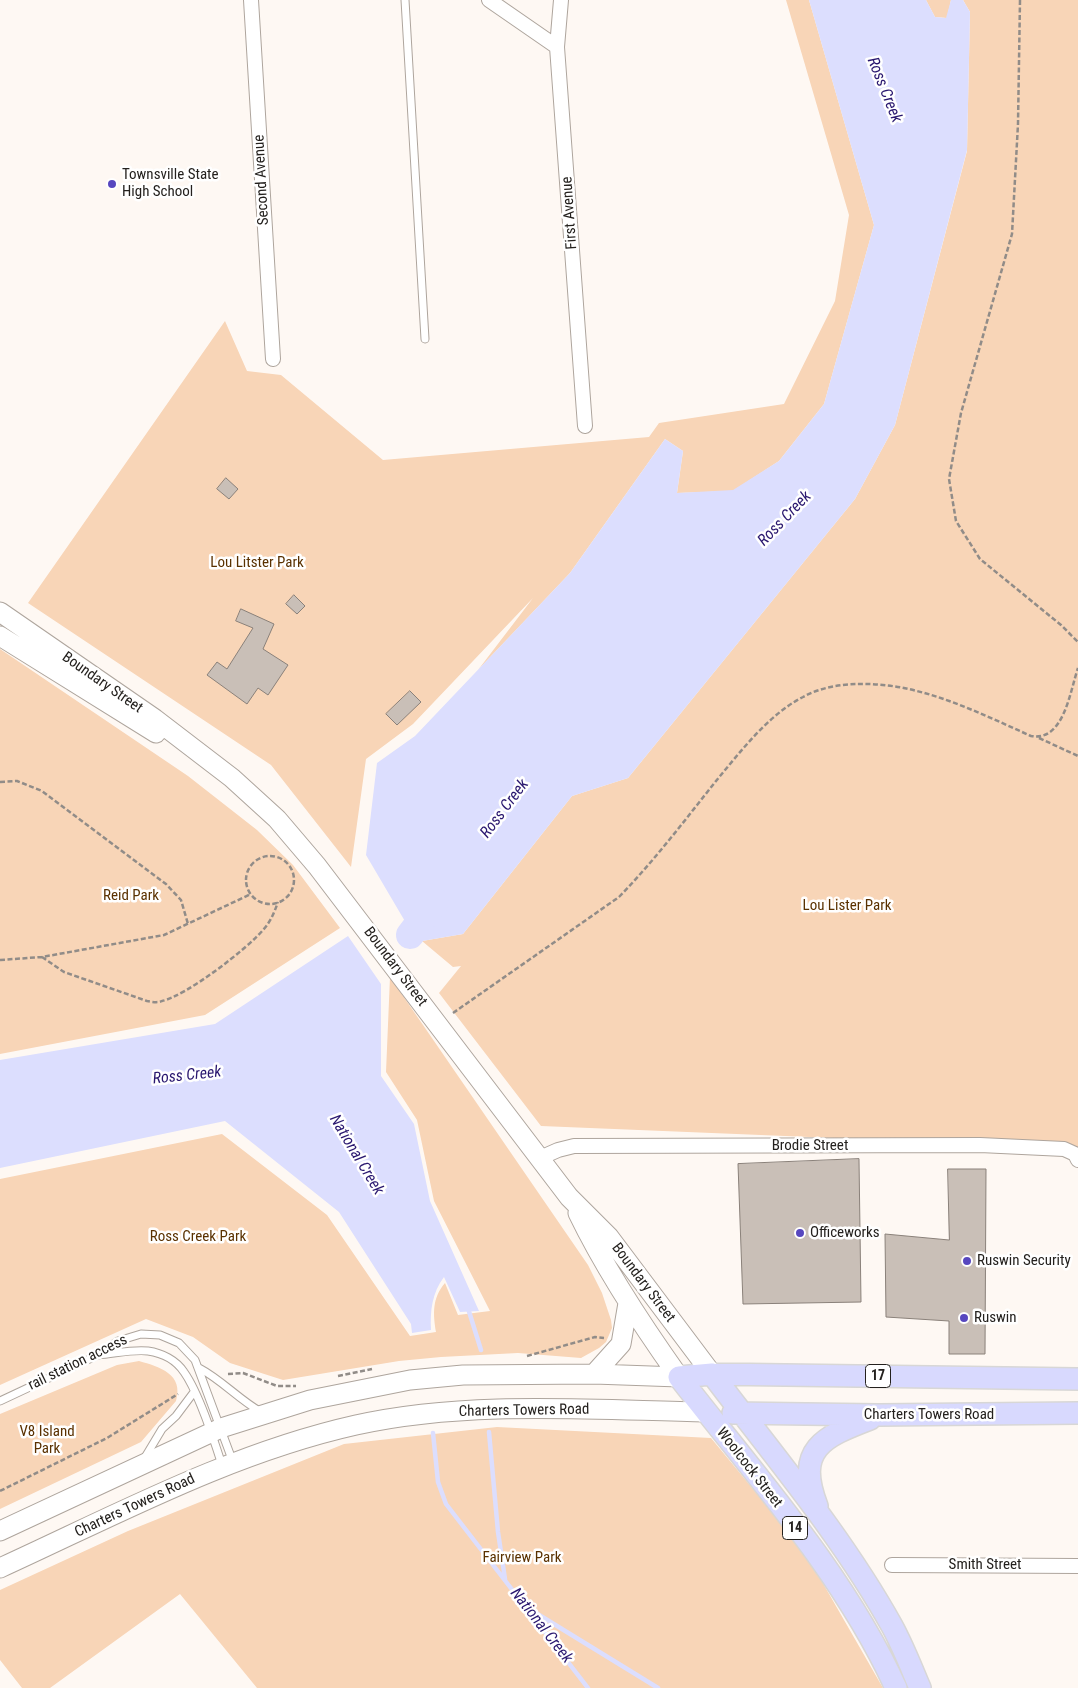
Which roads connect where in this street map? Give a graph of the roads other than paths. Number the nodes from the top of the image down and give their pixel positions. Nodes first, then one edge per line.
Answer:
1 (251, 0) edge
2 (404, 0) edge
3 (489, 0) edge
4 (561, 0) edge
5 (557, 47) junction
6 (425, 339) dead end
7 (273, 359) dead end
8 (586, 426) dead end
9 (0, 612) edge
10 (0, 636) edge
11 (202, 756) junction
12 (540, 1158) junction
13 (1078, 1160) edge
14 (569, 1197) junction
15 (628, 1303) junction
16 (98, 1356) junction
17 (199, 1368) junction
18 (594, 1374) junction
19 (712, 1374) junction
20 (679, 1377) junction
21 (1078, 1379) edge
22 (194, 1392) junction
23 (0, 1401) edge
24 (706, 1412) junction
25 (1078, 1413) edge
26 (263, 1414) junction
27 (742, 1414) junction
28 (880, 1415) junction
29 (216, 1430) junction
30 (228, 1464) junction
31 (140, 1466) junction
32 (821, 1517) junction
33 (0, 1531) edge
34 (892, 1565) dead end
35 (1078, 1566) edge
36 (0, 1568) edge
37 (893, 1684) edge
38 (920, 1688) edge

1 - 7 street, Second Avenue
2 - 6 lane
3 - 5 street
4 - 5 street, First Avenue
5 - 8 street, First Avenue
9 - 11 main road, Boundary Street / 14
10 - 11 main road, Boundary Street / 14
11 - 12 main road, Boundary Street / 14
12 - 13 street, Brodie Street
12 - 14 main road, Boundary Street / 14
14 - 15 main road, Boundary Street / 14
14 - 19 main road, Boundary Street / 14
15 - 18 main road
15 - 20 main road, Boundary Street / 14
16 - 17 lane, rail station access
16 - 22 lane
16 - 23 lane, rail station access
17 - 26 lane
17 - 29 lane, rail station access
18 - 20 main road, 17
18 - 26 main road, 17
19 - 20 main road, 17
19 - 21 main road, 17
19 - 27 main road, Woolcock Street / 14
20 - 24 main road, Woolcock Street / 14
22 - 29 lane
22 - 31 lane
24 - 27 main road, Charters Towers Road
24 - 30 main road, Charters Towers Road
24 - 37 main road, Woolcock Street / 14
25 - 28 main road, Charters Towers Road
26 - 29 main road, 17
27 - 28 main road, Charters Towers Road
27 - 32 main road, Woolcock Street / 14
28 - 32 main road
29 - 30 lane
29 - 30 lane
29 - 31 main road, 17
30 - 36 main road, Charters Towers Road
31 - 33 main road, 17
32 - 38 main road, Woolcock Street / 14
34 - 35 street, Smith Street

